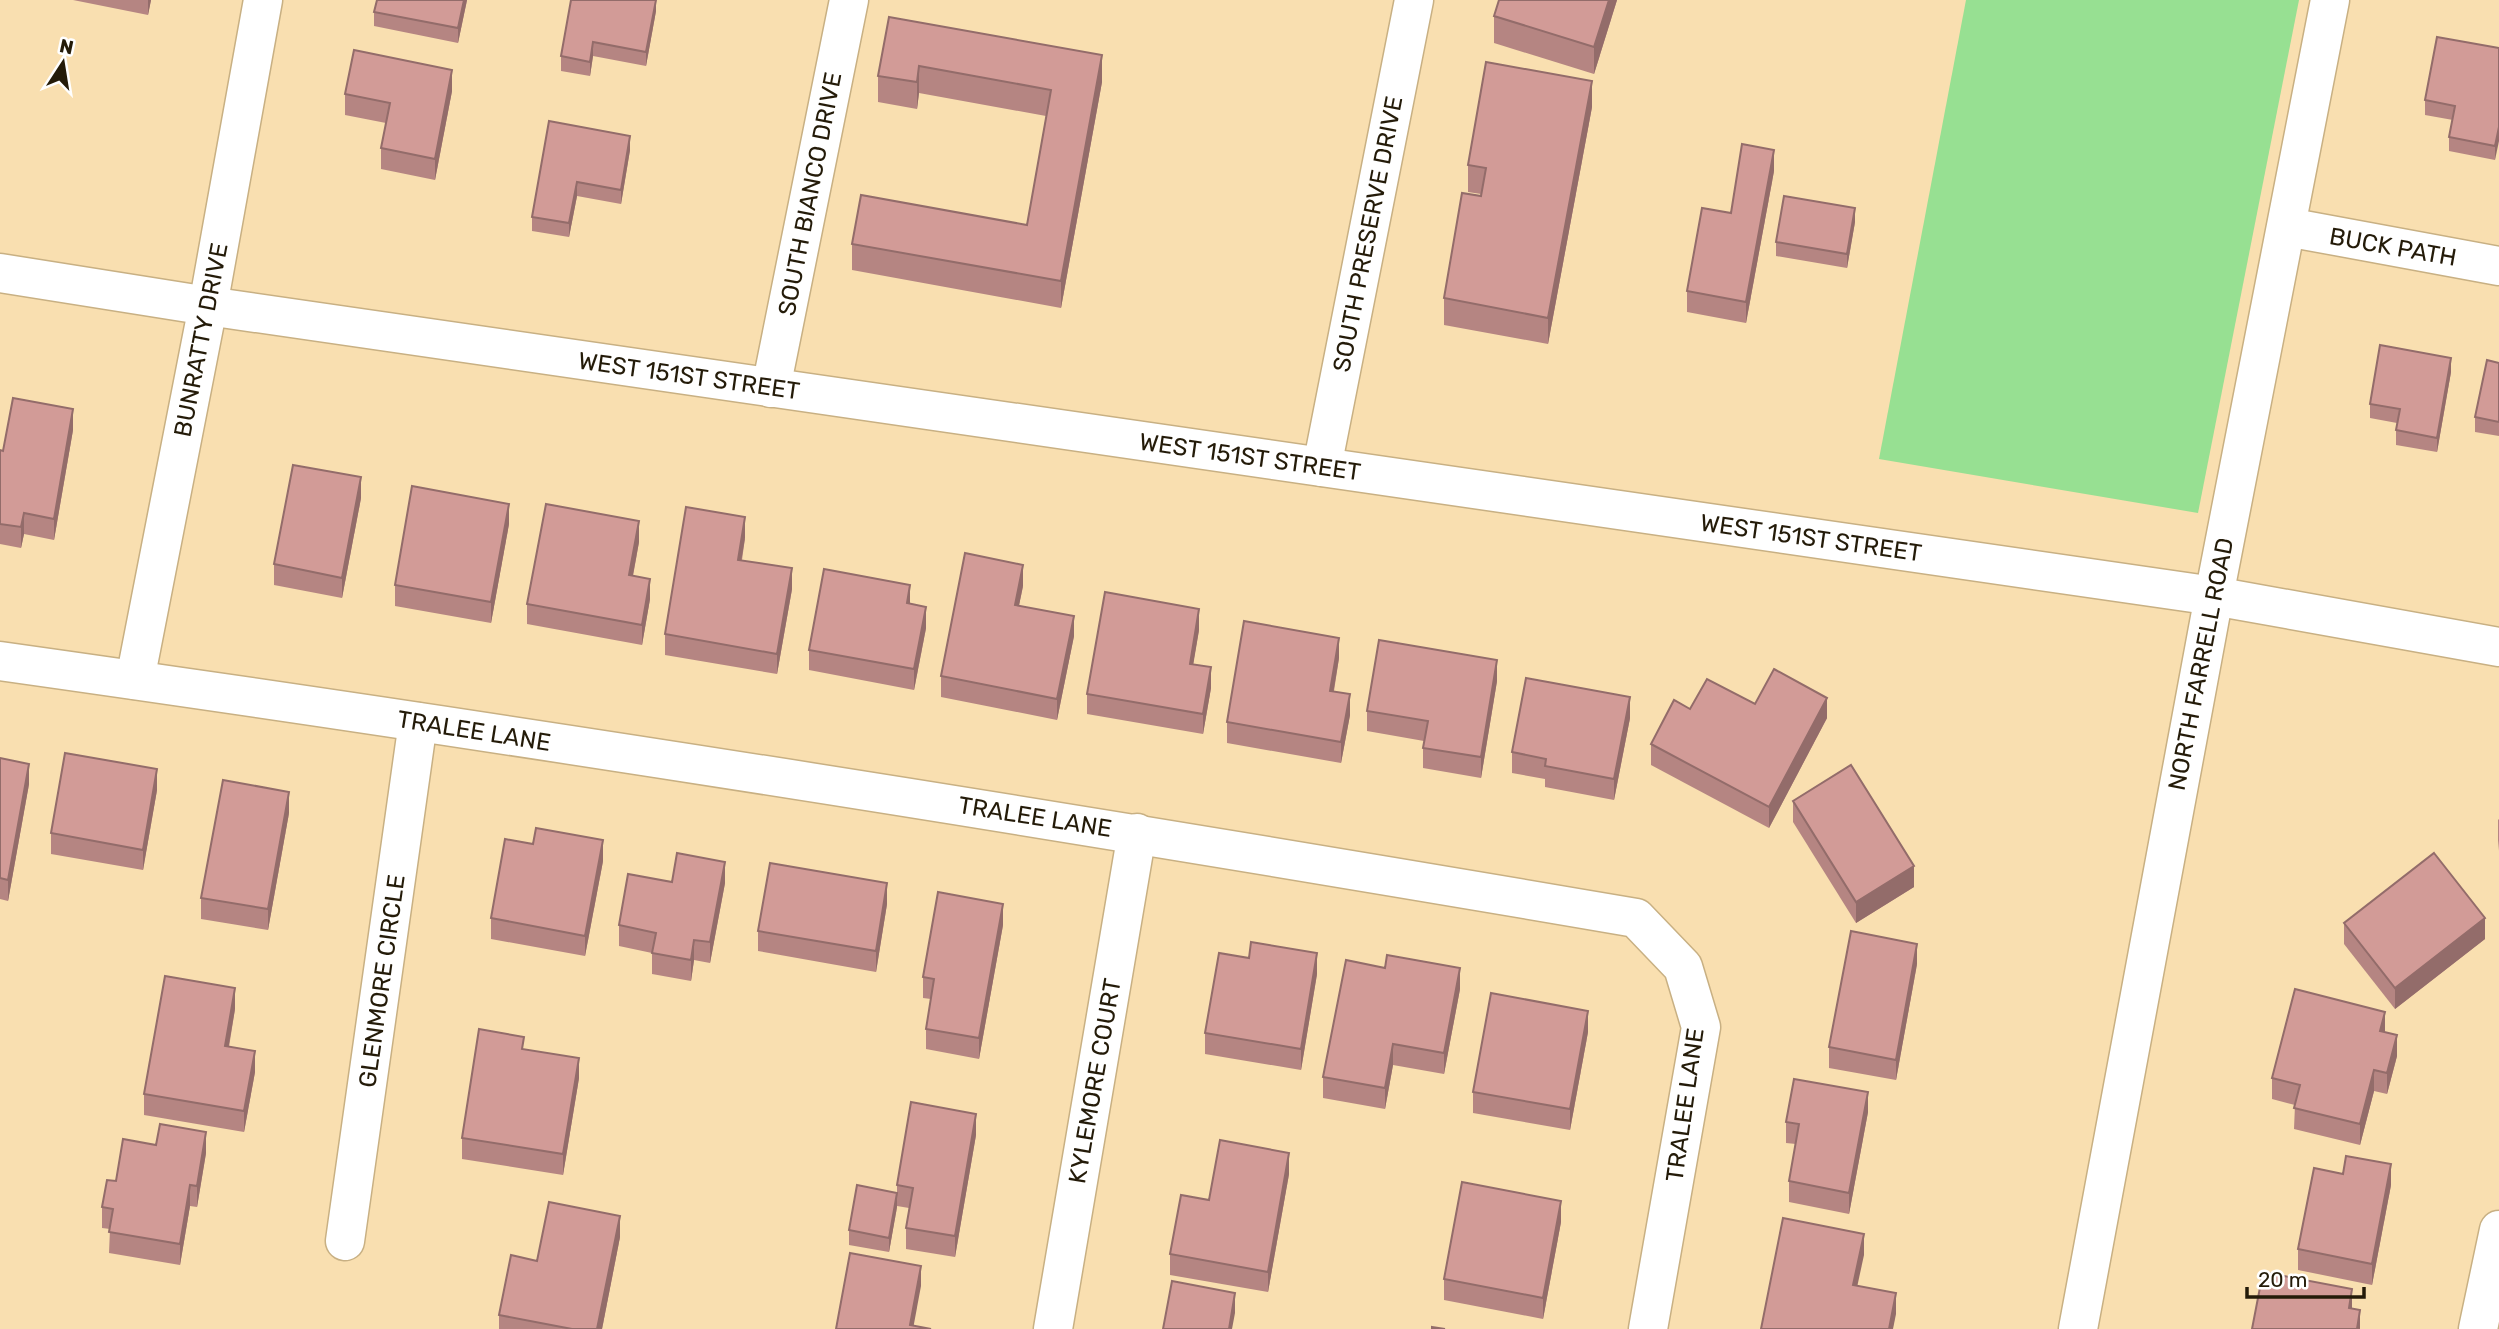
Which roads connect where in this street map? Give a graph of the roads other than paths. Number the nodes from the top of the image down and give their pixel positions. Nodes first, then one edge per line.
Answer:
1 (263, 0) edge
2 (849, 0) edge
3 (1415, 0) edge
4 (2330, 0) edge
5 (2287, 227) junction
6 (2499, 266) edge
7 (0, 273) edge
8 (208, 306) junction
9 (771, 388) junction
10 (1322, 467) junction
11 (2214, 596) junction
12 (2499, 647) edge
13 (0, 661) edge
14 (135, 680) junction
15 (418, 722) junction
16 (1137, 833) junction
17 (2499, 1230) edge
18 (345, 1241) dead end
19 (1053, 1329) edge
20 (1648, 1329) edge
21 (2078, 1329) edge
22 (2478, 1329) edge

1 - 8 street, BUNRATTY DRIVE
2 - 9 street, SOUTH BIANCO DRIVE
3 - 10 street, SOUTH PRESERVE DRIVE
4 - 5 street, NORTH FARRELL ROAD
5 - 6 street, BUCK PATH
5 - 11 street, NORTH FARRELL ROAD
7 - 8 street, WEST 151ST STREET
8 - 9 street, WEST 151ST STREET
8 - 14 street, BUNRATTY DRIVE
9 - 10 street, WEST 151ST STREET
10 - 11 street, WEST 151ST STREET
11 - 12 street, WEST 151ST STREET
11 - 21 street, NORTH FARRELL ROAD
13 - 14 street, TRALEE LANE
14 - 15 street, TRALEE LANE
15 - 16 street, TRALEE LANE
15 - 18 street, GLENMORE CIRCLE
16 - 19 street, KYLEMORE COURT
16 - 20 street, TRALEE LANE
17 - 22 street

